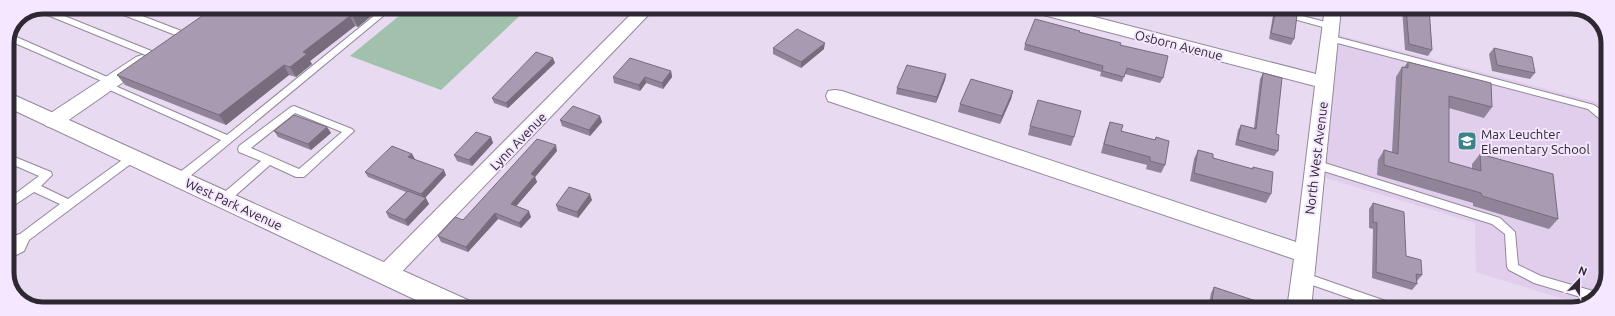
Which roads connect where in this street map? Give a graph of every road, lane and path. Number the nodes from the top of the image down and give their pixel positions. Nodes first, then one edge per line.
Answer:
1 (51, 14) edge
2 (134, 14) edge
3 (381, 14) edge
4 (641, 14) edge
5 (1061, 14) edge
6 (1289, 14) edge
7 (1331, 24) edge
8 (187, 30) joint
9 (15, 40) edge
10 (151, 54) junction
11 (1325, 82) junction
12 (108, 83) junction
13 (835, 96) dead end
14 (14, 102) edge
15 (1601, 115) edge
16 (53, 121) junction
17 (228, 138) junction
18 (132, 157) junction
19 (269, 160) junction
20 (14, 161) edge
21 (1315, 164) junction
22 (179, 179) junction
23 (33, 187) junction
24 (224, 199) junction
25 (14, 201) edge
26 (68, 204) junction
27 (24, 237) junction
28 (14, 240) edge
29 (14, 252) edge
30 (1304, 254) junction
31 (386, 274) junction
32 (1302, 278) junction
33 (1591, 295) edge
34 (448, 302) edge
35 (1300, 302) edge
36 (1375, 302) edge

1 - 10 lane
2 - 8 lane
3 - 17 lane
4 - 31 street, Lynn Avenue
5 - 11 street, Osborn Avenue
6 - 7 lane
7 - 11 street, North West Avenue
7 - 15 lane
8 - 10 street
9 - 12 lane
10 - 12 street
11 - 21 street, North West Avenue
12 - 16 street
12 - 17 lane
13 - 30 street
14 - 16 main road, West Park Avenue
16 - 18 main road, West Park Avenue
17 - 22 lane
18 - 22 main road, West Park Avenue
18 - 26 lane
19 - 19 lane
19 - 24 lane
20 - 23 lane
21 - 30 street, North West Avenue
21 - 33 lane
22 - 24 main road, West Park Avenue
23 - 25 lane
23 - 26 lane
24 - 31 main road, West Park Avenue
26 - 27 lane
27 - 28 lane
27 - 29 lane
30 - 32 street, North West Avenue
31 - 34 main road, West Park Avenue
32 - 35 street, North West Avenue
32 - 36 lane

